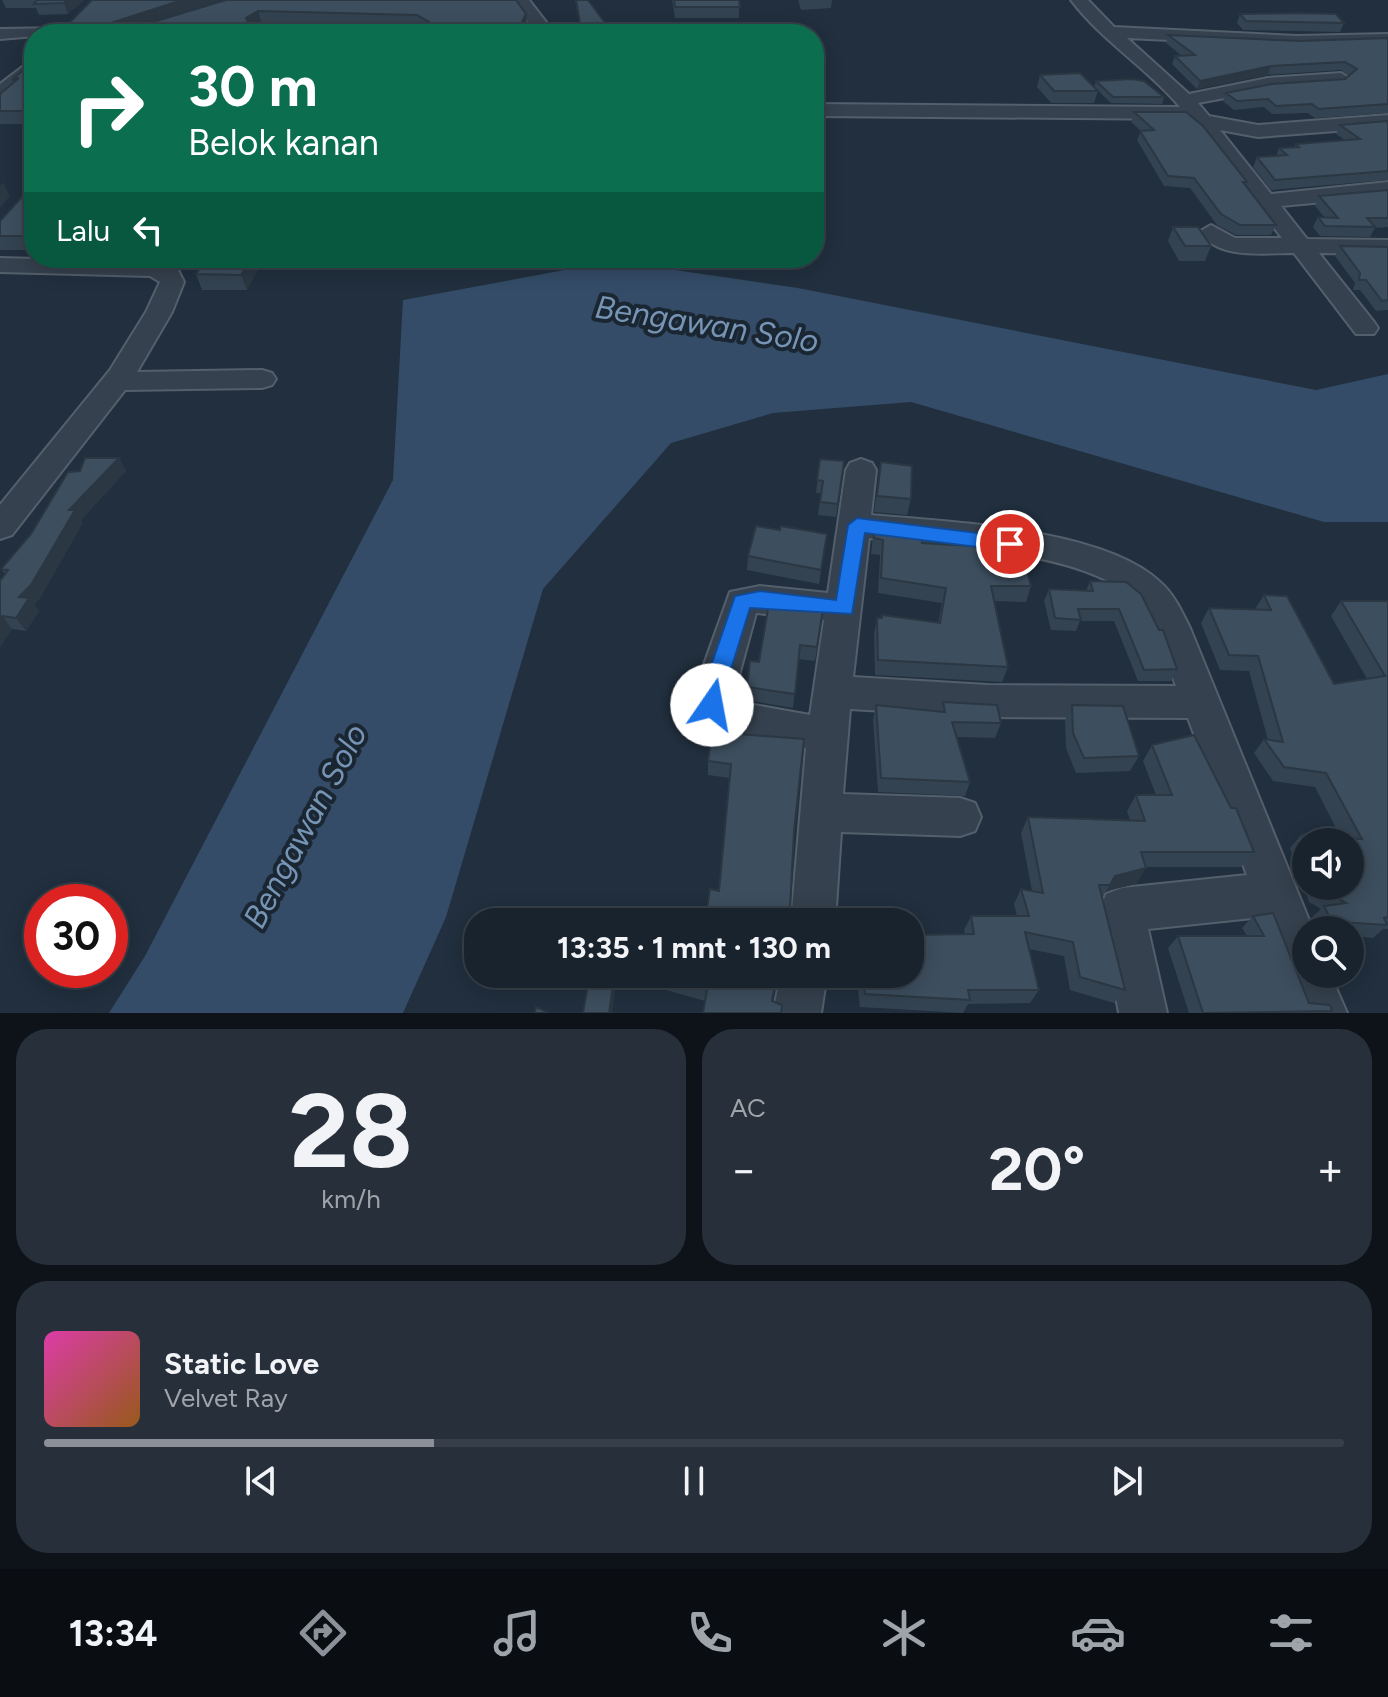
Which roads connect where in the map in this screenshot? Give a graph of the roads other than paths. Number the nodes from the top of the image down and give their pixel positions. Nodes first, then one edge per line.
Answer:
1 (521, 0) edge
2 (1079, 0) edge
3 (282, 2) edge
4 (266, 24) edge
5 (539, 24) edge
6 (1109, 32) junction
7 (24, 33) edge
8 (0, 34) edge
9 (1388, 39) edge
10 (1297, 41) junction
11 (24, 64) edge
12 (0, 69) edge
13 (24, 71) edge
14 (0, 94) edge
15 (824, 110) edge
16 (1195, 111) junction
17 (1384, 115) edge
18 (1388, 189) edge
19 (1266, 201) junction
20 (1211, 232) dead end
21 (1300, 245) junction
22 (1388, 247) edge
23 (24, 264) edge
24 (0, 265) edge
25 (148, 268) edge
26 (1365, 328) dead end
27 (262, 379) dead end
28 (115, 381) junction
29 (861, 470) dead end
30 (857, 525) junction
31 (0, 527) edge
32 (845, 609) junction
33 (835, 692) junction
34 (1200, 702) junction
35 (827, 735) junction
36 (822, 812) junction
37 (960, 817) dead end
38 (1275, 894) junction
39 (814, 908) edge
40 (1292, 935) edge
41 (801, 988) edge
42 (1313, 988) edge
43 (797, 1013) edge
44 (1143, 1013) edge
45 (1323, 1013) edge

1 - 5 street
2 - 6 street
3 - 4 street
6 - 10 street
6 - 16 street
7 - 8 street
9 - 10 street
10 - 16 street
11 - 12 street
13 - 14 street
15 - 16 street
16 - 17 street
16 - 19 street
18 - 19 street
19 - 21 street
20 - 21 street
21 - 22 street
21 - 26 street
23 - 24 street
25 - 28 street
27 - 28 street
28 - 31 street
29 - 30 street
30 - 32 street
30 - 34 street
32 - 33 street
32 - 35 street
33 - 34 street
33 - 35 street
34 - 38 street
35 - 36 street
36 - 37 street
36 - 39 street
38 - 40 street
38 - 44 street
41 - 43 street
42 - 45 street

